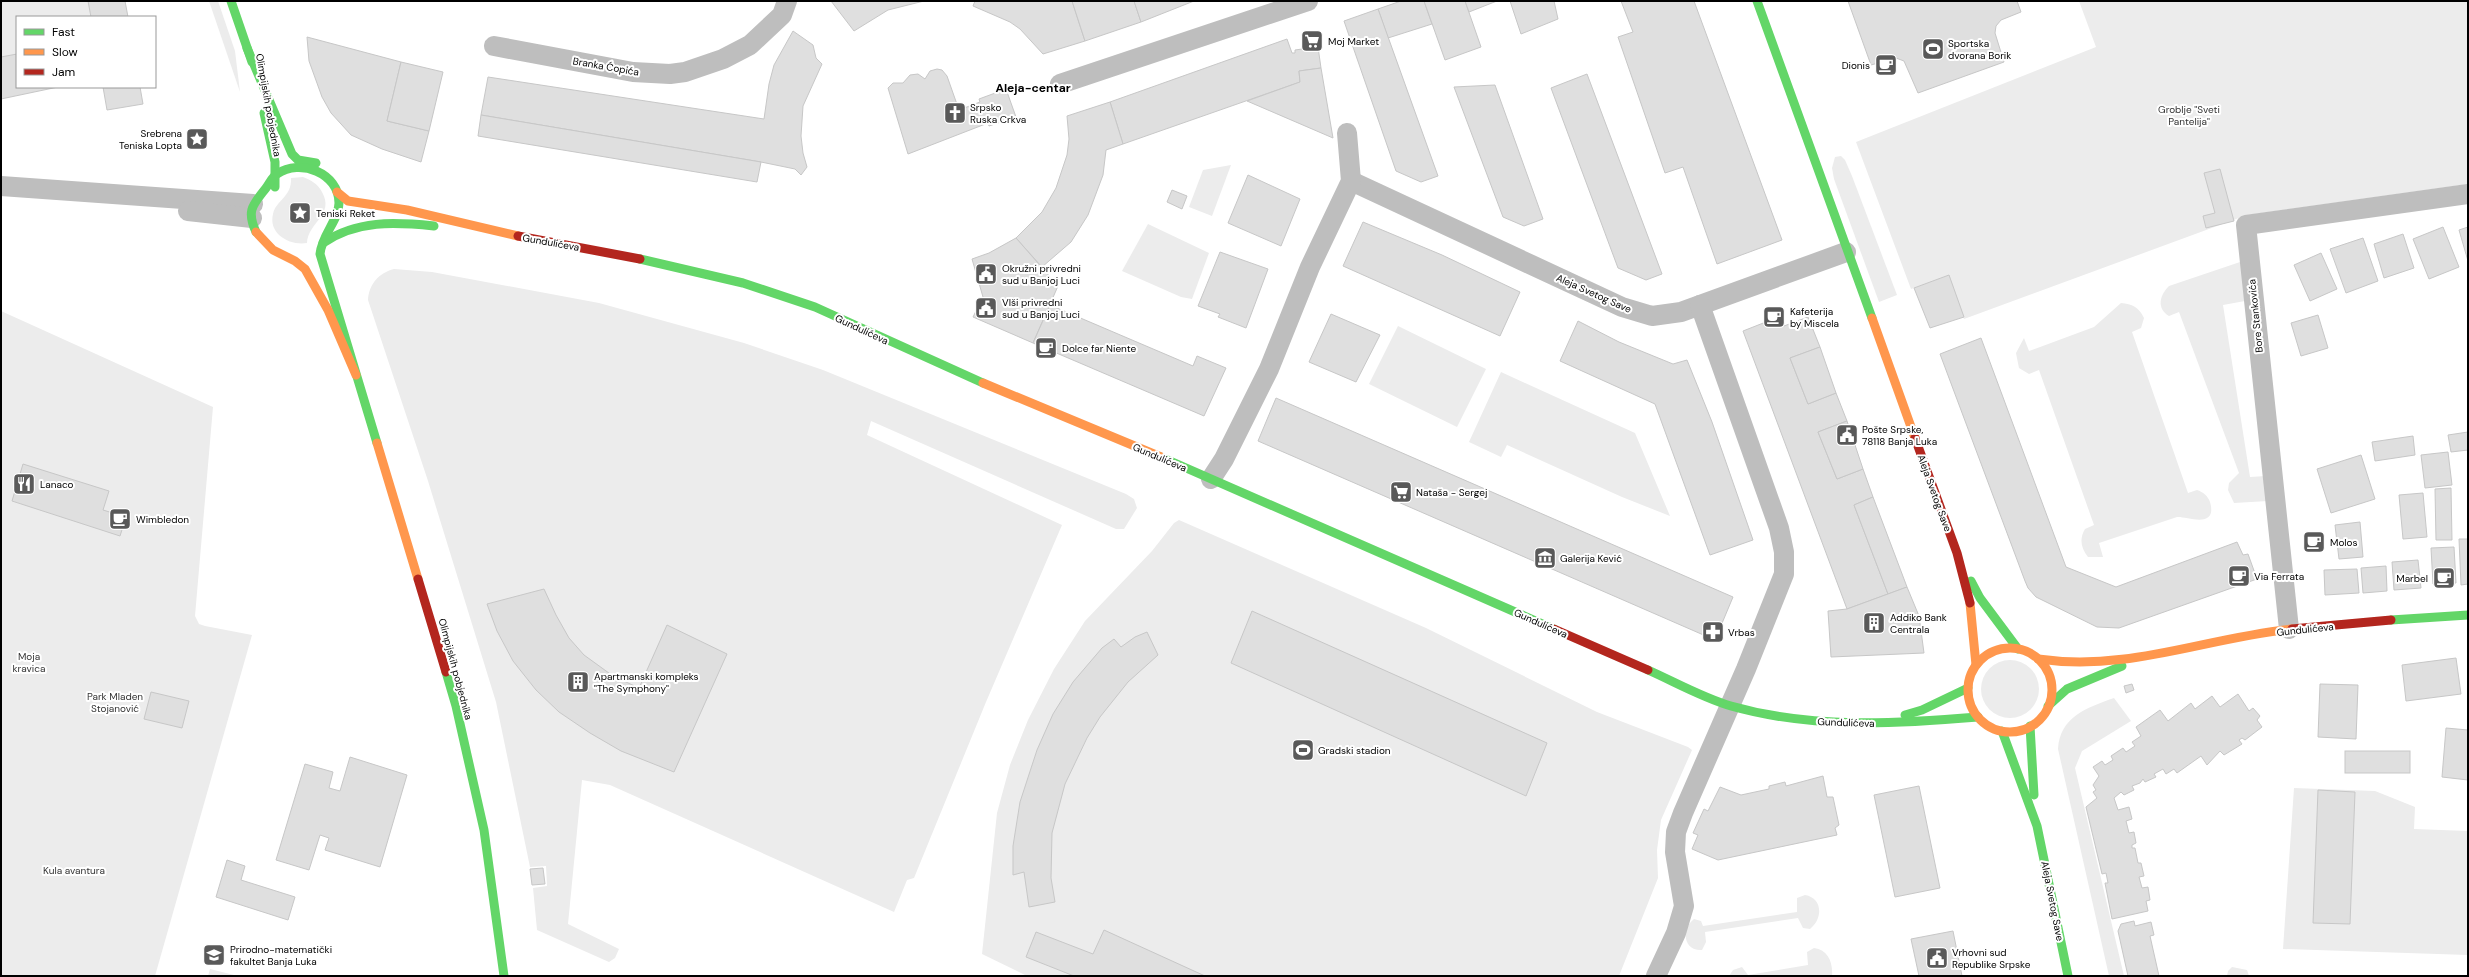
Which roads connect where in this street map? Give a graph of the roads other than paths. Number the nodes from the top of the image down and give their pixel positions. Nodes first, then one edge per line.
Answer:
1 (231, 1) edge
2 (787, 1) edge
3 (1308, 1) edge
4 (1757, 1) edge
5 (494, 46) dead end
6 (247, 48) junction
7 (1060, 84) dead end
8 (255, 92) dead end
9 (258, 104) dead end
10 (1347, 133) dead end
11 (297, 164) junction
12 (272, 177) junction
13 (1351, 181) junction
14 (1, 186) edge
15 (340, 191) junction
16 (2468, 194) edge
17 (1, 198) edge
18 (348, 201) junction
19 (252, 211) junction
20 (496, 232) junction
21 (337, 234) junction
22 (268, 238) junction
23 (322, 248) junction
24 (1846, 252) junction
25 (295, 254) junction
26 (1700, 305) junction
27 (356, 375) junction
28 (1211, 479) junction
29 (1957, 553) junction
30 (2468, 615) edge
31 (2289, 629) junction
32 (2018, 649) junction
33 (2144, 658) junction
34 (2038, 659) junction
35 (1976, 665) junction
36 (1968, 688) junction
37 (1730, 706) junction
38 (2048, 706) junction
39 (1978, 717) junction
40 (1881, 723) junction
41 (2030, 726) junction
42 (2002, 731) junction
43 (2037, 826) junction
44 (504, 976) edge
45 (1656, 976) edge
46 (2068, 976) edge

1 - 6 street, Olimpijskih pobjednika
2 - 5 street, Branka Ćopića
3 - 7 street
4 - 24 street, Aleja Svetog Save
6 - 8 street, Olimpijskih pobjednika
6 - 11 street, Olimpijskih pobjednika
6 - 12 street, Olimpijskih pobjednika
9 - 12 street, Olimpijskih pobjednika
10 - 13 street
11 - 12 street, Olimpijskih pobjednika
11 - 15 street
12 - 19 street
12 - 22 street, Olimpijskih pobjednika
13 - 26 street, Aleja Svetog Save
13 - 28 street
14 - 19 street
15 - 18 street
15 - 20 street, Gundulićeva
15 - 23 street
16 - 31 street, Bore Stankovića
17 - 19 street
18 - 20 street, Gundulićeva
18 - 21 street
19 - 22 street
19 - 25 street
20 - 21 street, Gundulićeva
20 - 23 street, Gundulićeva
20 - 28 street, Gundulićeva
21 - 23 street
22 - 25 street
23 - 27 street, Olimpijskih pobjednika
24 - 26 street, Aleja Svetog Save
24 - 29 street, Aleja Svetog Save
25 - 27 street, Olimpijskih pobjednika
26 - 37 street
27 - 44 street, Olimpijskih pobjednika
28 - 37 street, Gundulićeva
29 - 32 street, Aleja Svetog Save
29 - 35 street, Aleja Svetog Save
30 - 31 street, Gundulićeva
31 - 33 street, Gundulićeva
32 - 34 street
32 - 35 street
33 - 34 street, Gundulićeva
33 - 38 street, Gundulićeva
34 - 38 street
35 - 36 street
36 - 39 street
36 - 40 street, Gundulićeva
37 - 40 street, Gundulićeva
37 - 45 street
38 - 41 street
39 - 40 street, Gundulićeva
39 - 42 street
41 - 42 street
41 - 43 street, Aleja Svetog Save
42 - 43 street, Aleja Svetog Save
43 - 46 street, Aleja Svetog Save

